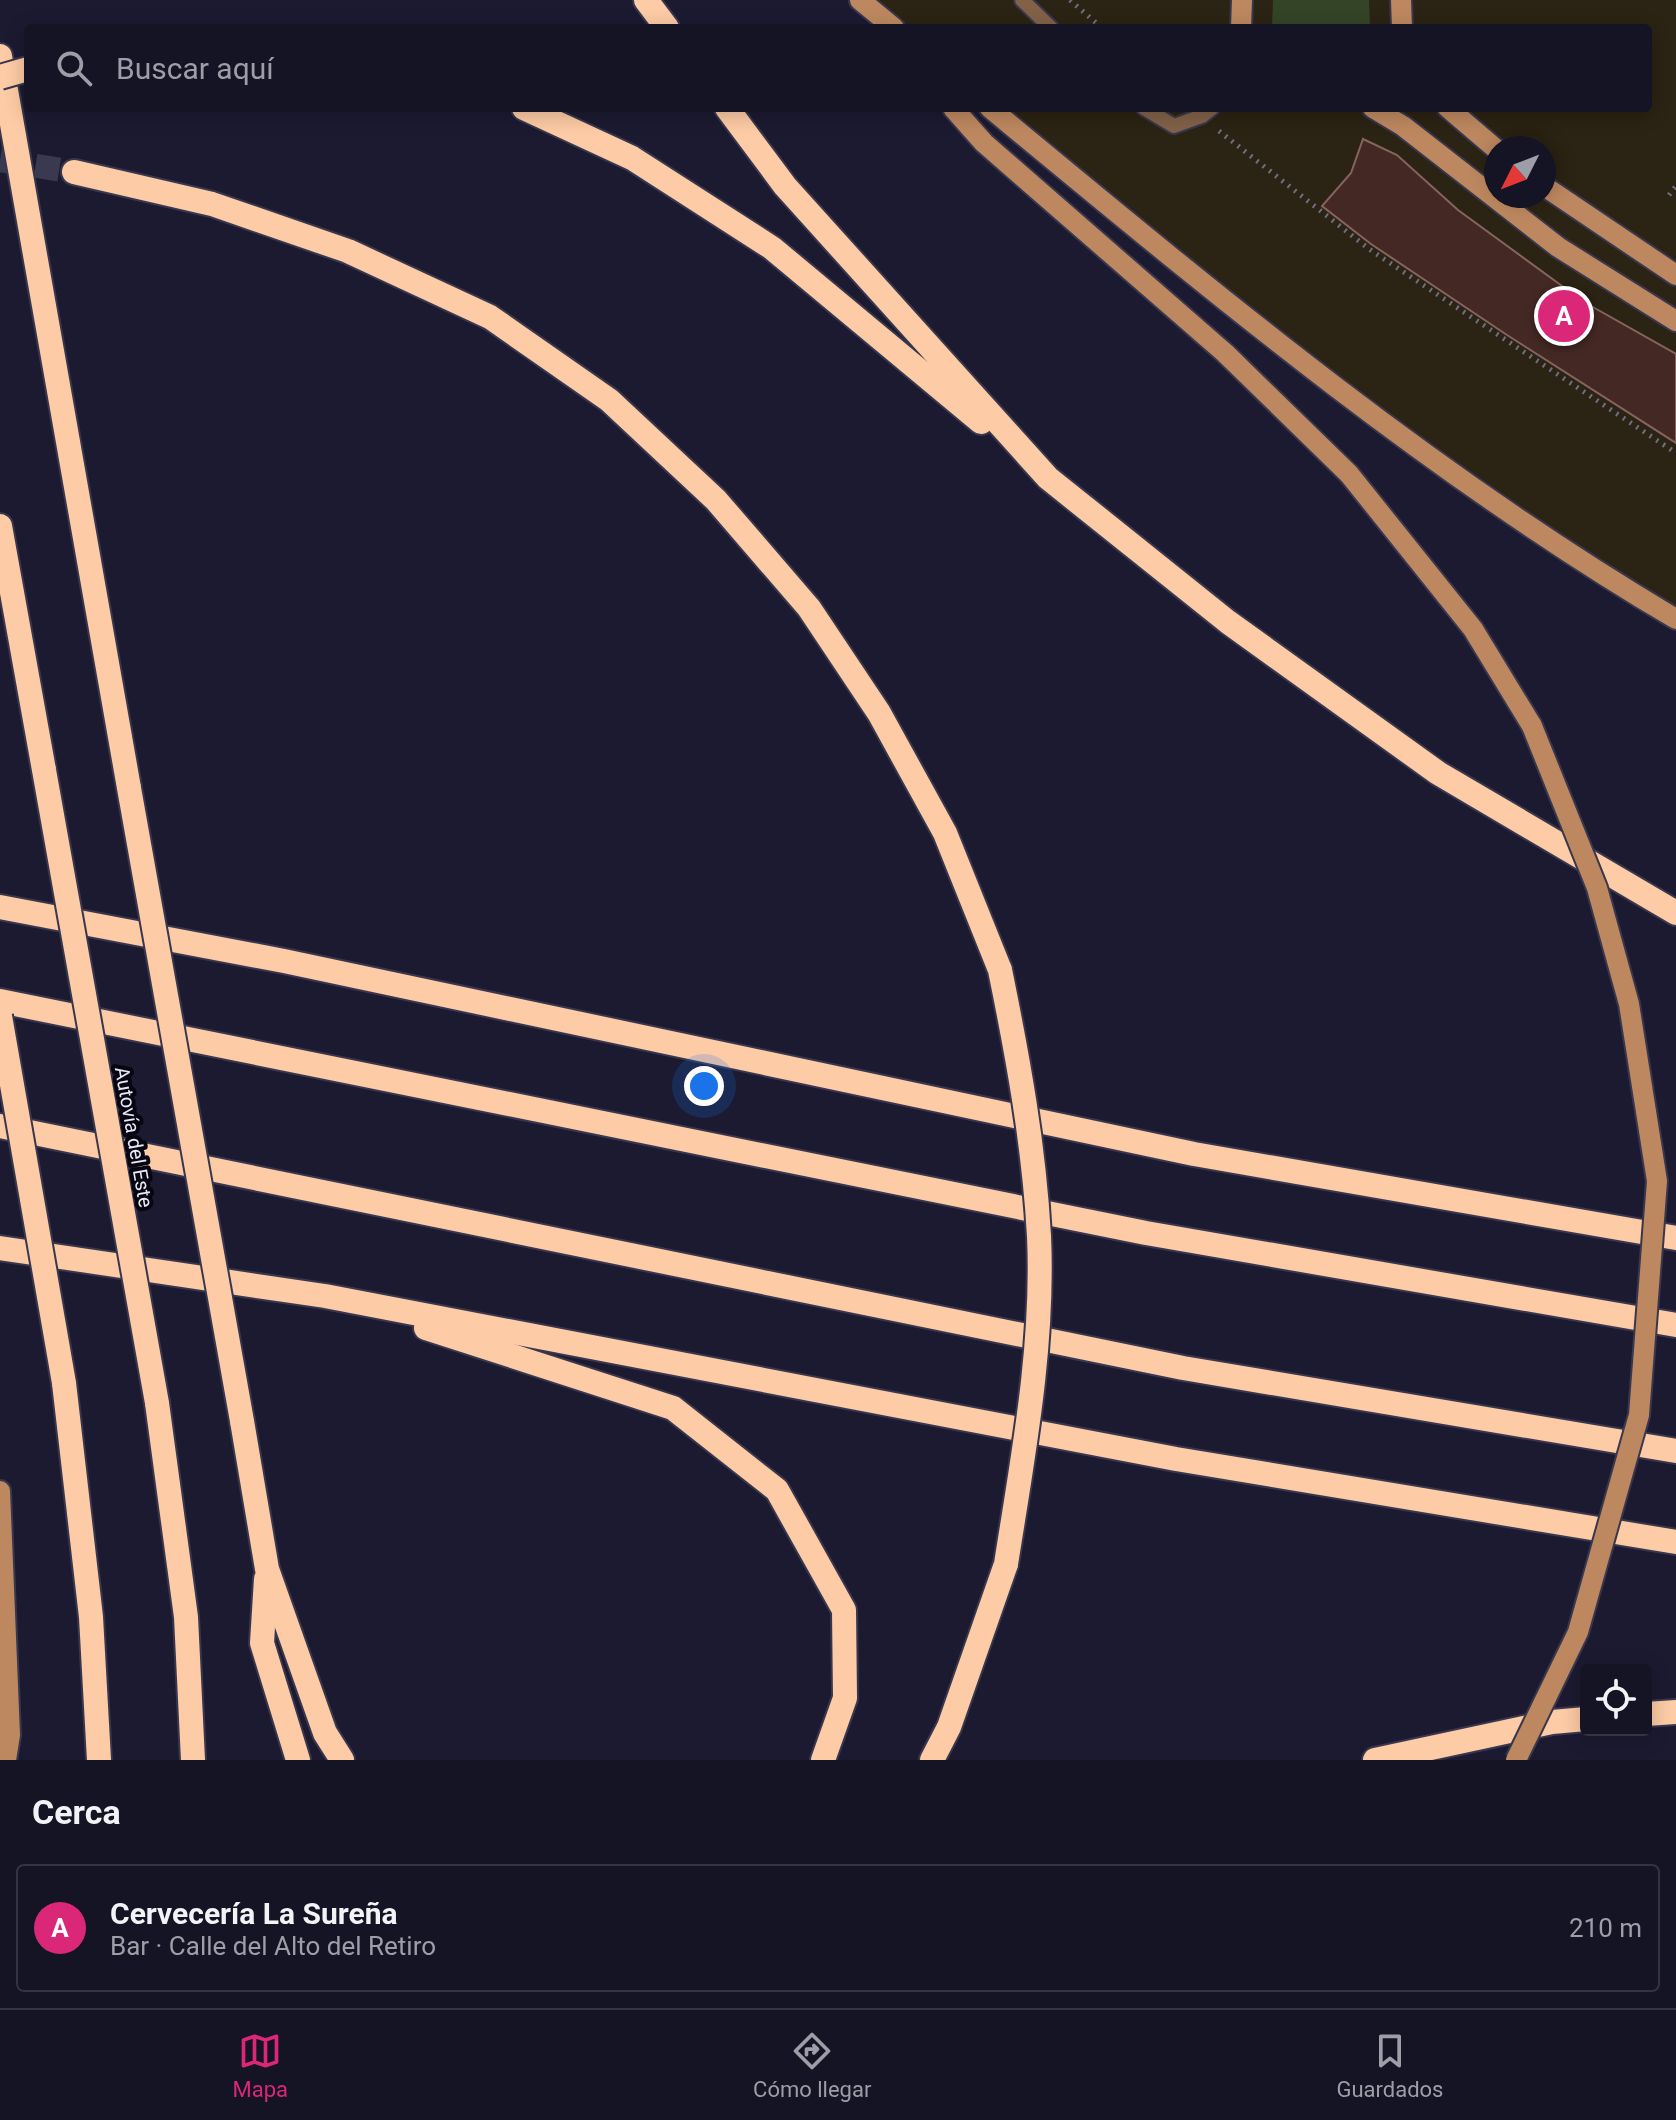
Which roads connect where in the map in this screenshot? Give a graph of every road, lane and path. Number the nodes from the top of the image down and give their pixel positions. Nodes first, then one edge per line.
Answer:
1 (646, 0) edge
2 (859, 0) edge
3 (1022, 0) edge
4 (1070, 0) edge
5 (1401, 0) edge
6 (664, 24) edge
7 (879, 24) edge
8 (889, 24) edge
9 (1047, 24) edge
10 (1097, 24) edge
11 (1402, 24) edge
12 (0, 56) edge
13 (24, 70) edge
14 (0, 77) edge
15 (533, 112) edge
16 (730, 112) edge
17 (957, 112) edge
18 (995, 112) edge
19 (1151, 112) edge
20 (1207, 112) edge
21 (1380, 112) edge
22 (1453, 112) edge
23 (1215, 127) dead end
24 (1484, 139) edge
25 (74, 172) tunnel mouth
26 (1676, 186) edge
27 (1556, 194) edge
28 (1669, 195) dead end
29 (1676, 275) edge
30 (1676, 321) edge
31 (1676, 453) edge
32 (1048, 478) junction
33 (0, 526) edge
34 (1676, 619) edge
35 (0, 907) edge
36 (1676, 913) edge
37 (0, 1001) edge
38 (0, 1016) edge
39 (0, 1126) edge
40 (1676, 1238) edge
41 (0, 1248) edge
42 (325, 1296) junction
43 (1676, 1325) edge
44 (1676, 1451) edge
45 (0, 1491) edge
46 (1676, 1542) edge
47 (267, 1569) junction
48 (1676, 1712) edge
49 (1652, 1714) edge
50 (1580, 1720) edge
51 (6, 1760) edge
52 (99, 1760) edge
53 (193, 1760) edge
54 (298, 1760) edge
55 (342, 1760) edge
56 (823, 1760) edge
57 (932, 1760) edge
58 (1375, 1760) edge
59 (1516, 1760) edge

1 - 6 highway
2 - 7 street
2 - 8 street
3 - 9 lane
4 - 10 path
5 - 11 street
12 - 47 highway, bridge
13 - 14 highway, bridge
15 - 32 highway
16 - 32 highway
17 - 59 street, bridge
18 - 34 street
19 - 20 lane
21 - 30 street
22 - 24 street
23 - 31 path
25 - 57 highway, bridge
26 - 28 path
27 - 29 street
32 - 36 highway
33 - 53 highway, Autovía del Este, bridge
35 - 40 highway
37 - 43 highway
38 - 52 highway, bridge
39 - 44 highway
41 - 42 highway
42 - 46 highway
42 - 56 highway
45 - 51 street
47 - 54 highway
47 - 55 highway
48 - 49 highway
50 - 58 highway

